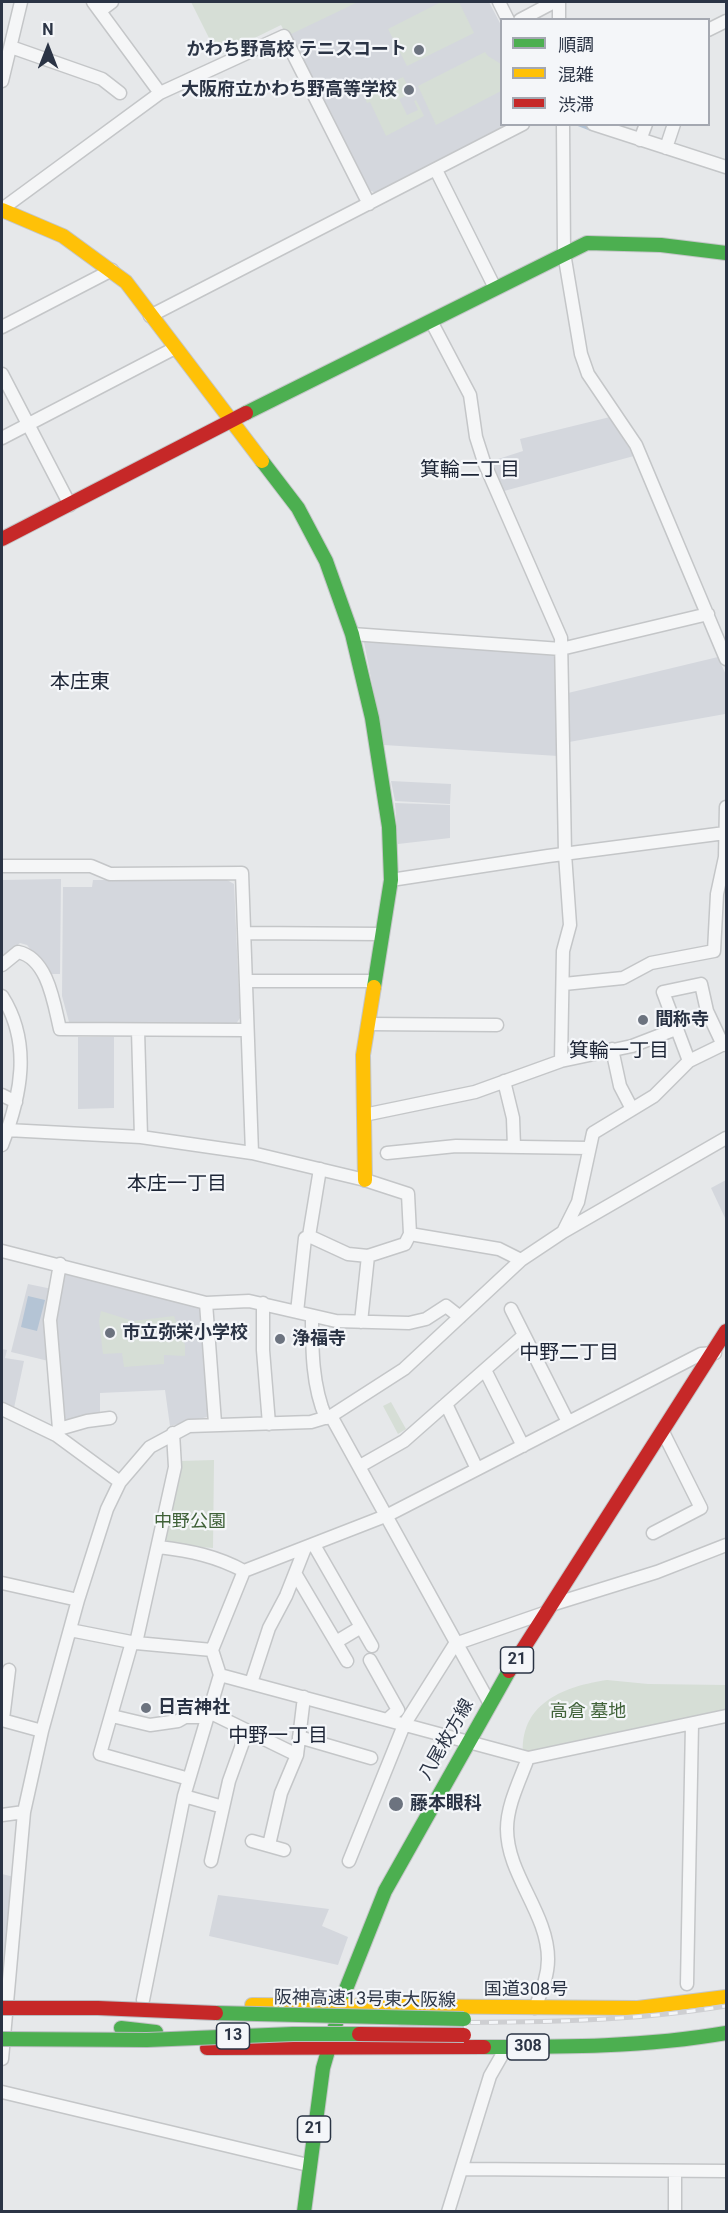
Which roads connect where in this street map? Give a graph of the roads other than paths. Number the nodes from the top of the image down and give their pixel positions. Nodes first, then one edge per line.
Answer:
1 (19, 2) edge
2 (112, 2) edge
3 (499, 2) edge
4 (554, 2) edge
5 (559, 2) edge
6 (97, 6) edge
7 (507, 18) edge
8 (524, 18) edge
9 (559, 18) edge
10 (725, 24) edge
11 (710, 29) edge
12 (11, 47) junction
13 (2, 81) edge
14 (120, 93) dead end
15 (160, 93) junction
16 (519, 126) edge
17 (563, 126) edge
18 (601, 126) edge
19 (645, 126) edge
20 (673, 126) edge
21 (640, 140) junction
22 (666, 148) junction
23 (726, 167) edge
24 (436, 170) junction
25 (369, 204) junction
26 (2, 210) edge
27 (726, 253) edge
28 (564, 254) junction
29 (112, 270) junction
30 (495, 288) junction
31 (150, 316) junction
32 (431, 321) junction
33 (2, 327) edge
34 (175, 348) junction
35 (2, 374) edge
36 (232, 420) junction
37 (27, 424) junction
38 (2, 438) edge
39 (70, 504) junction
40 (2, 539) edge
41 (708, 614) junction
42 (352, 634) junction
43 (561, 649) junction
44 (726, 659) edge
45 (726, 807) edge
46 (725, 833) edge
47 (565, 854) junction
48 (726, 857) edge
49 (2, 866) edge
50 (391, 880) junction
51 (244, 933) junction
52 (382, 934) junction
53 (2, 965) edge
54 (246, 981) junction
55 (375, 981) junction
56 (564, 984) junction
57 (2, 996) edge
58 (368, 1024) junction
59 (497, 1025) dead end
60 (676, 1029) junction
61 (138, 1030) junction
62 (246, 1030) junction
63 (725, 1044) edge
64 (612, 1049) junction
65 (561, 1061) junction
66 (689, 1061) junction
67 (504, 1081) junction
68 (2, 1095) edge
69 (16, 1102) junction
70 (632, 1109) junction
71 (364, 1115) junction
72 (4, 1136) edge
73 (141, 1137) junction
74 (726, 1138) edge
75 (514, 1147) junction
76 (588, 1148) junction
77 (252, 1153) junction
78 (387, 1153) dead end
79 (320, 1168) junction
80 (365, 1180) junction
81 (562, 1232) junction
82 (410, 1234) junction
83 (309, 1236) junction
84 (2, 1251) edge
85 (368, 1256) junction
86 (520, 1260) junction
87 (60, 1264) junction
88 (206, 1303) junction
89 (263, 1303) junction
90 (511, 1309) dead end
91 (297, 1312) junction
92 (312, 1316) junction
93 (460, 1317) junction
94 (361, 1322) junction
95 (726, 1331) edge
96 (523, 1336) junction
97 (726, 1347) edge
98 (712, 1354) junction
99 (485, 1370) junction
100 (446, 1404) junction
101 (2, 1409) edge
102 (329, 1417) junction
103 (110, 1418) dead end
104 (568, 1422) junction
105 (215, 1423) junction
106 (269, 1424) junction
107 (58, 1432) junction
108 (663, 1432) junction
109 (172, 1433) junction
110 (523, 1446) junction
111 (360, 1466) junction
112 (477, 1469) junction
113 (120, 1482) junction
114 (387, 1515) junction
115 (652, 1533) dead end
116 (726, 1545) edge
117 (309, 1546) junction
118 (159, 1548) junction
119 (244, 1571) junction
120 (295, 1574) junction
121 (2, 1583) edge
122 (78, 1600) junction
123 (551, 1608) junction
124 (361, 1627) junction
125 (70, 1630) junction
126 (336, 1642) junction
127 (134, 1643) junction
128 (455, 1644) junction
129 (372, 1646) dead end
130 (212, 1650) junction
131 (370, 1660) dead end
132 (347, 1661) dead end
133 (9, 1670) dead end
134 (220, 1675) junction
135 (251, 1683) junction
136 (304, 1697) junction
137 (489, 1702) junction
138 (208, 1715) junction
139 (112, 1716) junction
140 (726, 1716) edge
141 (2, 1720) edge
142 (387, 1720) junction
143 (693, 1724) junction
144 (404, 1725) junction
145 (42, 1731) junction
146 (247, 1731) junction
147 (299, 1737) junction
148 (466, 1740) junction
149 (297, 1755) junction
150 (371, 1758) dead end
151 (528, 1758) junction
152 (189, 1779) junction
153 (184, 1796) junction
154 (223, 1806) junction
155 (24, 1812) junction
156 (2, 1815) edge
157 (252, 1841) dead end
158 (269, 1845) junction
159 (284, 1850) dead end
160 (211, 1861) dead end
161 (349, 1861) dead end
162 (687, 1984) dead end
163 (726, 1997) edge
164 (143, 2000) junction
165 (3, 2003) edge
166 (726, 2004) edge
167 (254, 2005) junction
168 (340, 2006) junction
169 (535, 2008) junction
170 (2, 2019) edge
171 (726, 2019) edge
172 (121, 2024) junction
173 (2, 2028) edge
174 (726, 2033) edge
175 (2, 2039) edge
176 (2, 2048) edge
177 (274, 2048) junction
178 (329, 2048) junction
179 (506, 2048) junction
180 (2, 2059) edge
181 (2, 2092) edge
182 (308, 2165) junction
183 (462, 2169) junction
184 (675, 2171) junction
185 (726, 2171) edge
186 (304, 2211) edge
187 (448, 2211) edge
188 (675, 2211) edge

1 - 12 street
2 - 6 street
3 - 7 street
4 - 8 street
5 - 9 street
6 - 15 street
10 - 11 street
12 - 13 street
12 - 14 street
15 - 25 street
15 - 26 street
16 - 24 street
17 - 28 street
18 - 21 street
19 - 21 street
20 - 22 street
21 - 22 street
22 - 23 street
24 - 25 street
24 - 30 street
25 - 31 street
26 - 29 main road
27 - 28 main road
28 - 30 main road
28 - 41 street
29 - 31 main road
29 - 33 street
30 - 32 main road
31 - 34 main road
32 - 36 main road
32 - 43 street
34 - 36 main road
34 - 37 street
35 - 37 street
36 - 39 main road
36 - 42 main road
37 - 38 street
37 - 39 street
39 - 40 main road
41 - 43 street
41 - 44 street
42 - 43 street
42 - 50 main road
43 - 47 street
45 - 46 street
46 - 47 street
46 - 48 street
47 - 50 street
47 - 56 street
48 - 56 street
49 - 51 street
50 - 52 main road
51 - 52 street
51 - 54 street
52 - 55 main road
53 - 61 street
54 - 55 street
54 - 62 street
55 - 58 main road
56 - 65 street
57 - 69 street
58 - 59 street
58 - 71 main road
60 - 63 street
60 - 64 street
60 - 66 street
61 - 62 street
61 - 73 street
62 - 77 street
63 - 66 street
64 - 65 street
64 - 70 street
65 - 67 street
66 - 70 street
67 - 71 street
67 - 75 street
68 - 69 street
69 - 72 street
70 - 76 street
71 - 80 main road
72 - 73 street
73 - 77 street
74 - 81 street
75 - 76 street
75 - 78 street
76 - 81 street
77 - 79 street
79 - 80 street
79 - 83 street
80 - 82 street
81 - 86 street
82 - 85 street
82 - 86 street
83 - 85 street
83 - 91 street
84 - 87 street
85 - 94 street
86 - 93 street
87 - 88 street
87 - 107 street
88 - 89 street
88 - 105 street
89 - 91 street
89 - 106 street
90 - 96 street
91 - 92 street
92 - 94 street
92 - 102 street
93 - 94 street
93 - 102 street
95 - 98 main road, 八尾枚方線 / 21
96 - 99 street
96 - 104 street
97 - 98 street
98 - 104 street
98 - 108 main road, 八尾枚方線 / 21
99 - 100 street
99 - 110 street
100 - 111 street
100 - 112 street
101 - 107 street
102 - 106 street
102 - 111 street
103 - 107 street
104 - 110 street
105 - 106 street
105 - 109 street
107 - 113 street
108 - 115 street
108 - 123 main road, 八尾枚方線 / 21
109 - 113 street
109 - 118 street
110 - 112 street
111 - 114 street
112 - 114 street
113 - 122 street
114 - 117 street
114 - 128 street
116 - 123 street
117 - 119 street
117 - 120 street
117 - 124 street
118 - 119 street
118 - 127 street
119 - 130 street
120 - 126 street
120 - 135 street
121 - 122 street
122 - 125 street
123 - 128 street
123 - 137 main road, 八尾枚方線 / 21
124 - 126 street
124 - 129 street
125 - 127 street
125 - 145 street
126 - 132 street
127 - 130 street
127 - 139 street
128 - 137 street
128 - 144 street
130 - 134 street
131 - 142 street
133 - 141 street
134 - 135 street
134 - 138 street
135 - 136 street
136 - 142 street
136 - 147 street
137 - 148 main road, 八尾枚方線 / 21
138 - 139 street
138 - 146 street
138 - 152 street
139 - 152 street
140 - 143 street
141 - 145 street
142 - 144 street
143 - 151 street
143 - 162 street
144 - 148 street
144 - 161 street
145 - 155 street
146 - 149 street
146 - 154 street
147 - 149 street
147 - 150 street
148 - 151 street
148 - 168 main road, 八尾枚方線 / 21
149 - 158 street
151 - 169 street
152 - 153 street
153 - 154 street
153 - 164 street
154 - 160 street
155 - 156 street
155 - 165 street
157 - 158 street
158 - 159 street
163 - 169 main road, 国道308号 / 308
164 - 165 main road, 国道308号 / 308
164 - 167 main road, 国道308号 / 308
165 - 166 main road, 阪神高速13号東大阪線 / 13, bridge
165 - 176 street
167 - 168 main road, 国道308号 / 308
167 - 172 main road
168 - 169 main road, 国道308号 / 308
168 - 178 main road, 八尾枚方線 / 21
170 - 172 main road
171 - 175 main road, 阪神高速13号東大阪線 / 13, bridge
172 - 173 main road
172 - 177 main road
174 - 179 main road, 308
176 - 177 main road, 308
176 - 180 street
177 - 178 main road, 308
178 - 179 main road, 308
178 - 182 main road, 八尾枚方線 / 21
179 - 183 street
181 - 182 street
182 - 186 main road, 八尾枚方線 / 21
183 - 184 street
183 - 187 street
184 - 185 street
184 - 188 street

